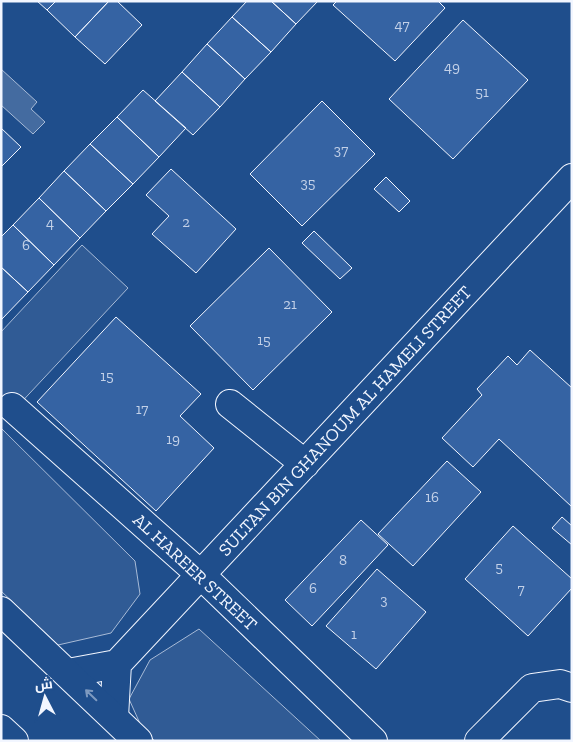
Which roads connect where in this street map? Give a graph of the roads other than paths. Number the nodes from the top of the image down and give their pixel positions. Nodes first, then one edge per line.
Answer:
1 (572, 178) edge
2 (230, 404) dead end
3 (12, 407) dead end
4 (304, 464) junction
5 (200, 575) junction
6 (1, 611) edge
7 (117, 664) junction
8 (68, 673) junction
9 (572, 688) edge
10 (114, 717) junction
11 (138, 741) edge
12 (373, 741) edge
13 (480, 741) edge

1 - 4 street, SULTAN BIN GHANOUM AL HAMELI STREET
2 - 4 street
3 - 5 street, AL HAREER STREET
4 - 5 street, SULTAN BIN GHANOUM AL HAMELI STREET
5 - 7 street, SULTAN BIN GHANOUM AL HAMELI STREET
5 - 12 street, AL HAREER STREET
6 - 8 street
7 - 8 street
7 - 10 street
10 -> 8 street
9 - 13 street
10 - 11 street

